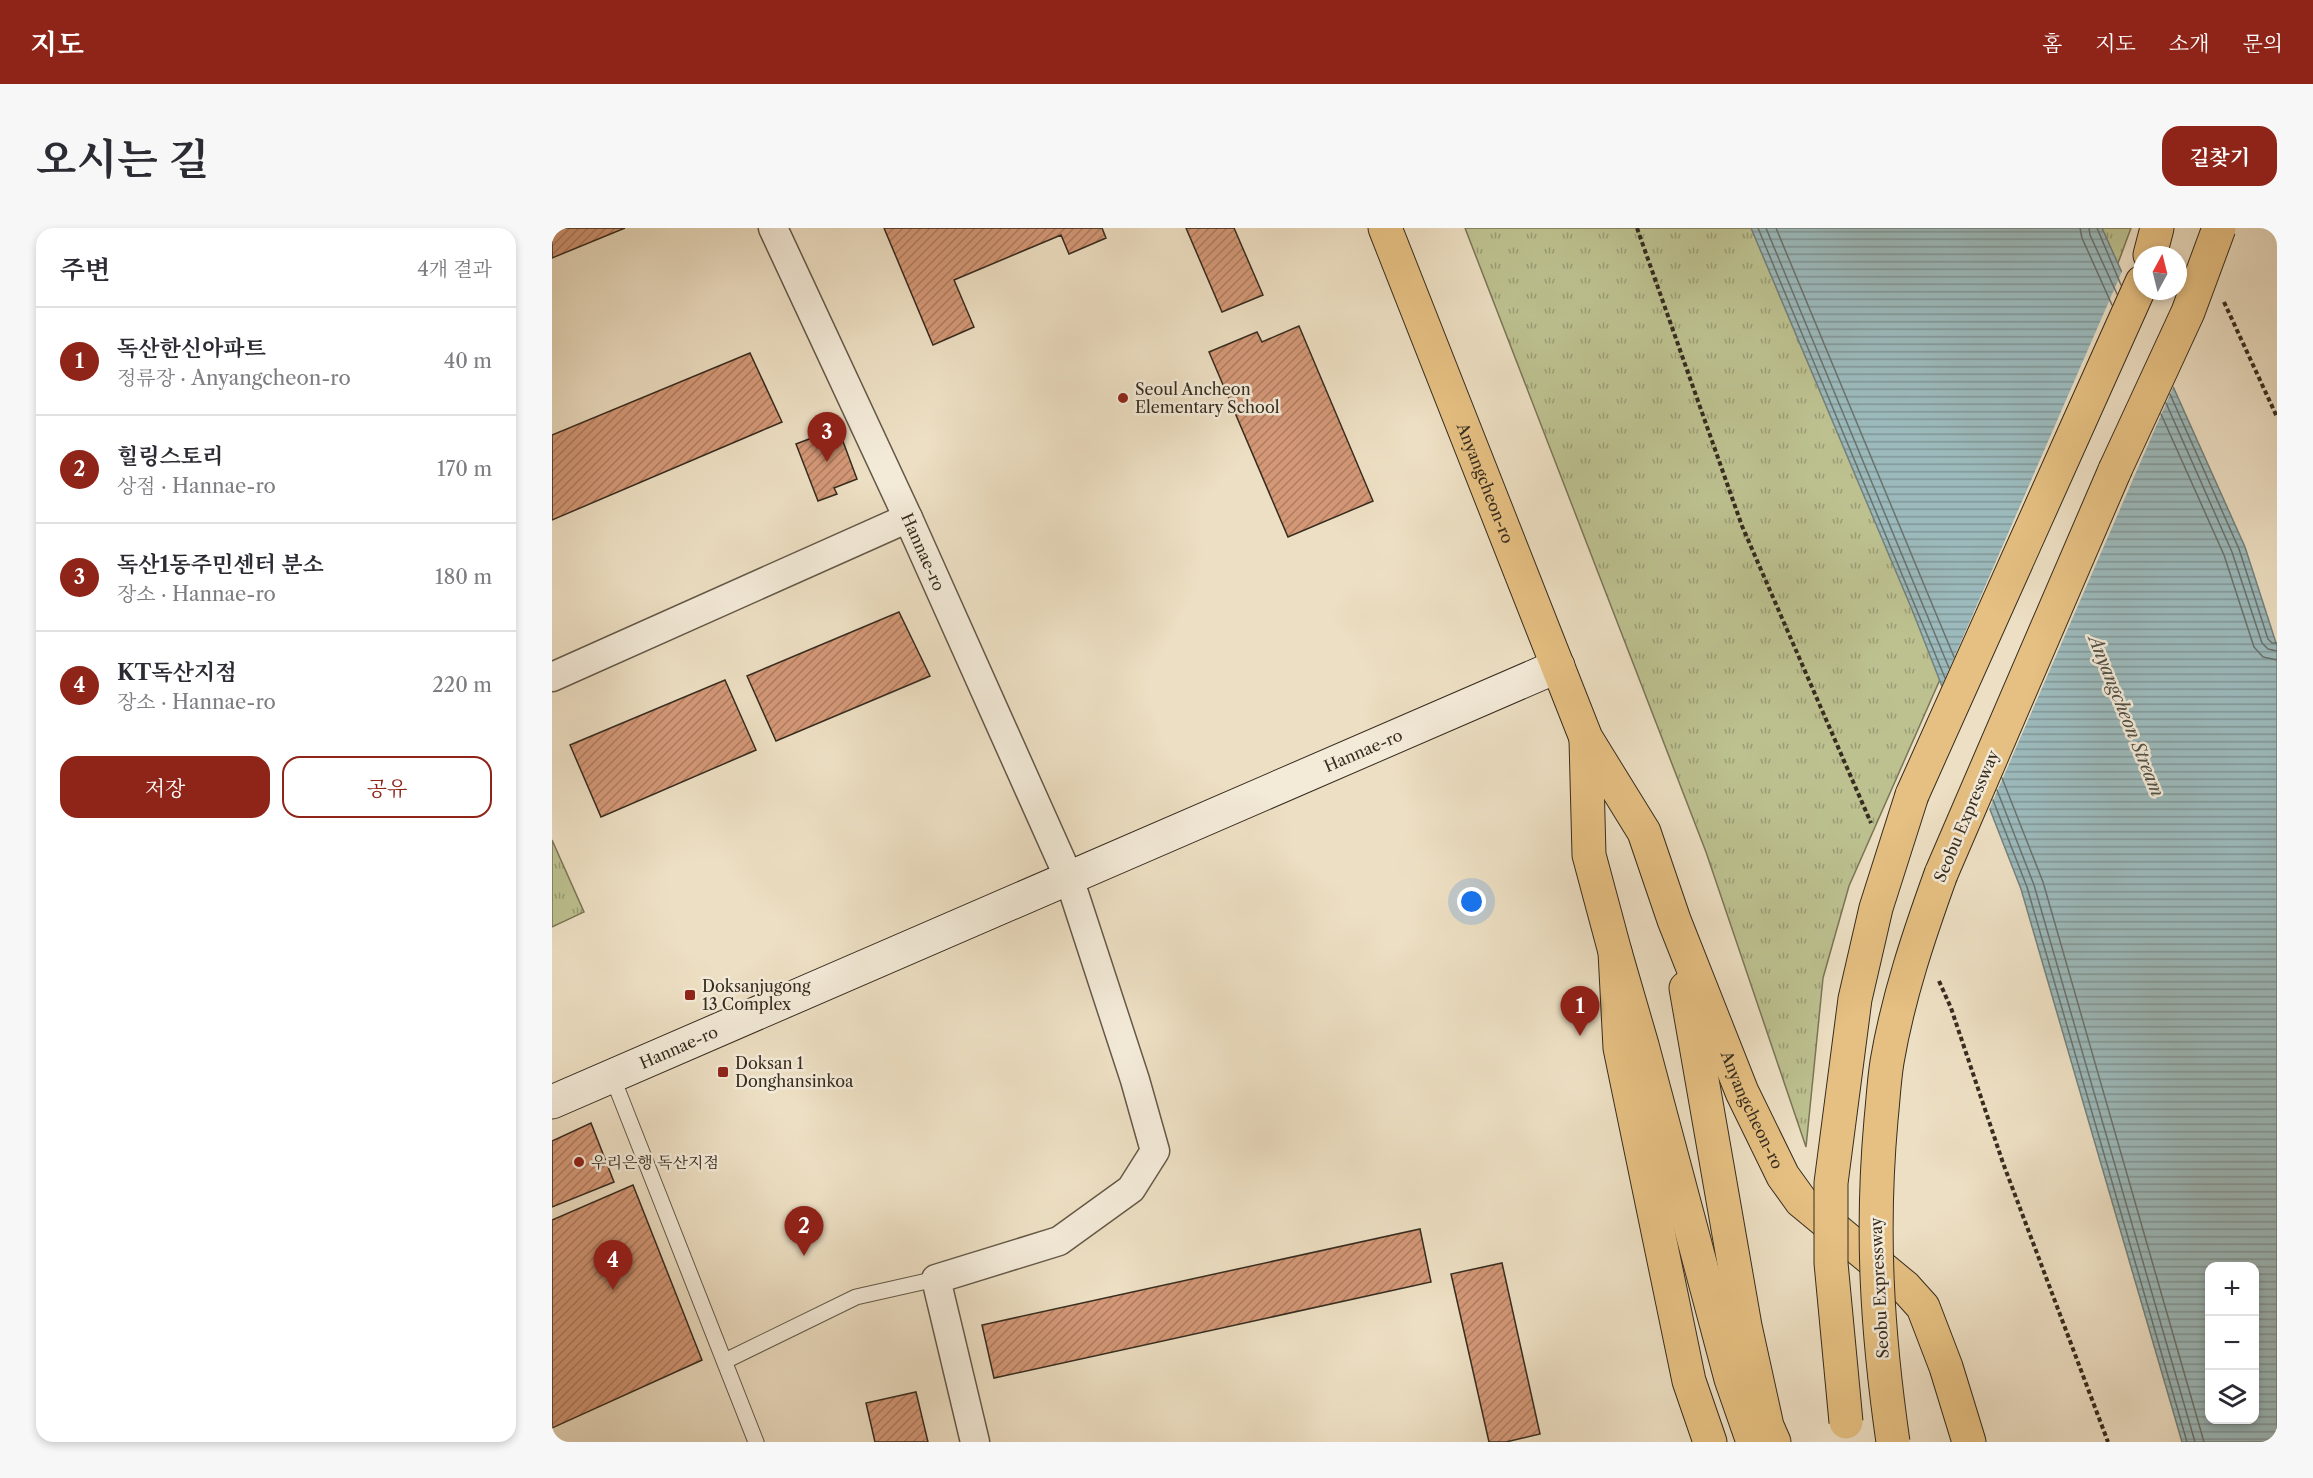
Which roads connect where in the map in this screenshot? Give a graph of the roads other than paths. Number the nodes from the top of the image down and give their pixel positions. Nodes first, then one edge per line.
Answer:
1 (773, 228) edge
2 (1385, 228) edge
3 (2157, 228) edge
4 (2219, 228) edge
5 (2152, 246) edge
6 (2134, 300) edge
7 (908, 518) junction
8 (1558, 666) junction
9 (552, 677) edge
10 (1586, 738) junction
11 (1069, 878) junction
12 (1674, 920) junction
13 (1615, 952) junction
14 (612, 1076) junction
15 (552, 1102) edge
16 (936, 1279) junction
17 (724, 1361) junction
18 (1848, 1432) edge
19 (756, 1442) edge
20 (975, 1442) edge
21 (1710, 1442) edge
22 (1753, 1442) edge
23 (1774, 1442) edge
24 (1893, 1442) edge
25 (1969, 1442) edge

1 - 7 street, Hannae-ro
2 - 8 main road, Anyangcheon-ro
3 - 5 main road
4 - 24 main road, Seobu Expressway, bridge
6 - 18 main road, bridge
7 - 9 street
7 - 11 street, Hannae-ro
8 - 10 main road, Anyangcheon-ro
8 - 11 main road, Hannae-ro
10 - 12 main road, Anyangcheon-ro
10 - 13 main road, Anyangcheon-ro
11 - 14 main road, Hannae-ro
11 - 16 street
12 - 23 main road
12 - 25 main road, Anyangcheon-ro
13 - 21 main road, Anyangcheon-ro
13 - 22 main road
14 - 15 main road, Hannae-ro
14 - 17 lane
16 - 17 lane
16 - 20 street
17 - 19 lane

